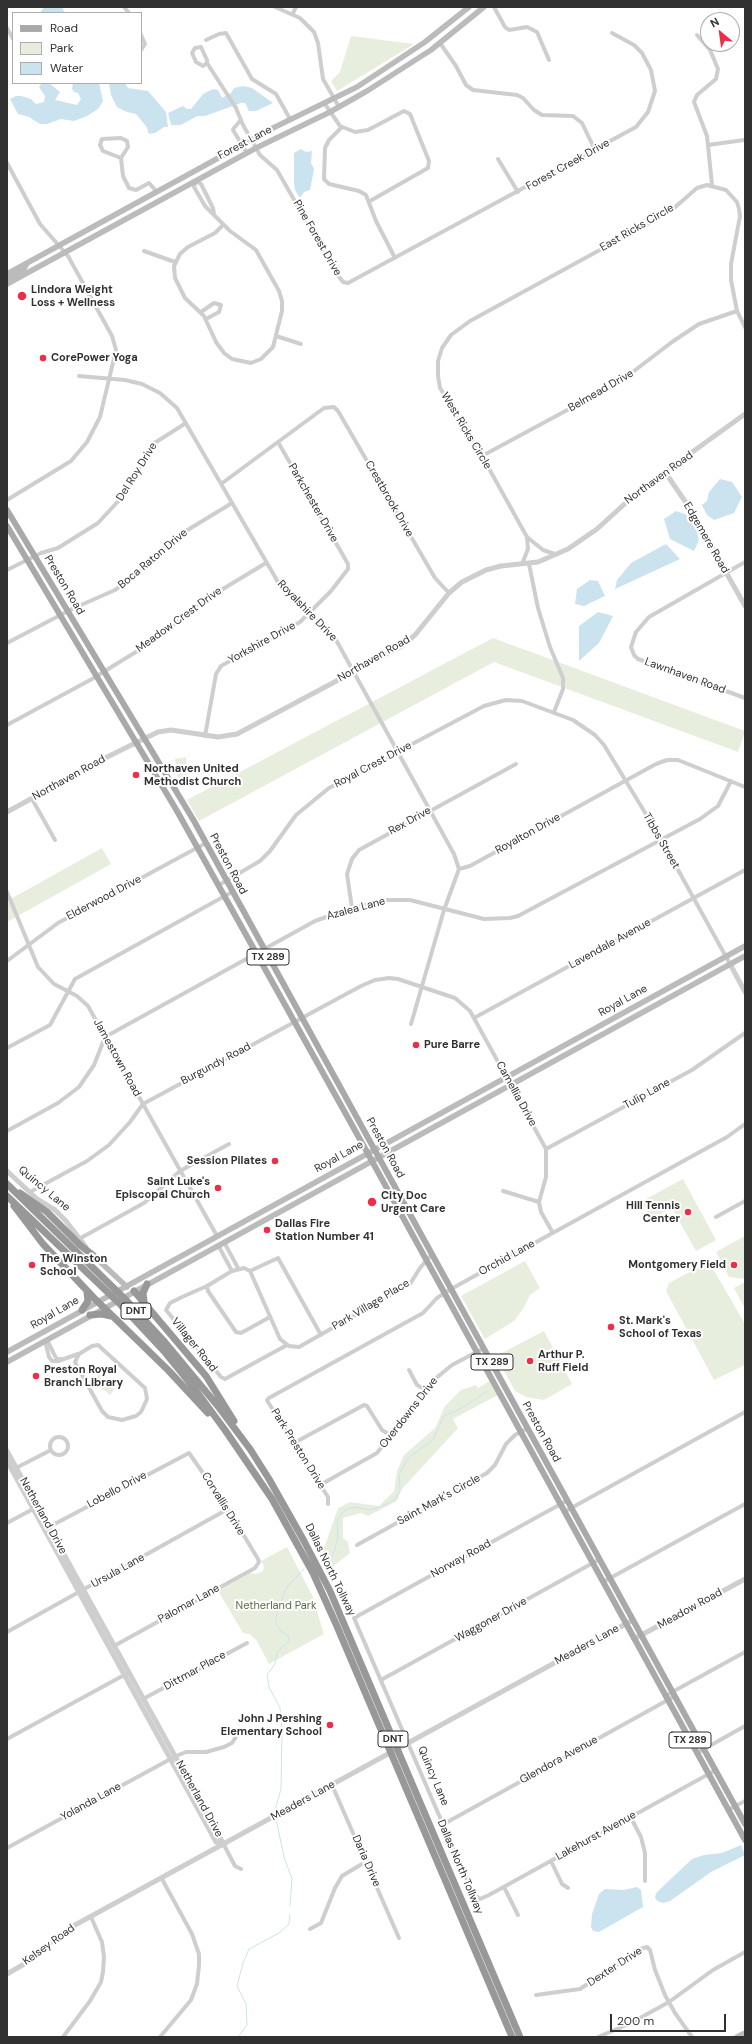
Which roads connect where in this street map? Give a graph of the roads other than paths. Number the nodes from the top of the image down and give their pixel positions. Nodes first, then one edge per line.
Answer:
1 (275, 7) edge
2 (296, 7) edge
3 (469, 7) edge
4 (484, 7) edge
5 (494, 7) edge
6 (281, 8) edge
7 (293, 13) junction
8 (7, 28) edge
9 (612, 33) dead end
10 (697, 35) dead end
11 (12, 37) edge
12 (142, 37) edge
13 (206, 40) dead end
14 (425, 42) junction
15 (440, 43) junction
16 (142, 48) edge
17 (431, 50) junction
18 (549, 60) dead end
19 (208, 63) junction
20 (335, 99) junction
21 (325, 104) junction
22 (339, 107) junction
23 (330, 112) junction
24 (290, 119) junction
25 (240, 121) junction
26 (342, 127) junction
27 (252, 140) junction
28 (744, 140) edge
29 (243, 144) junction
30 (708, 145) junction
31 (256, 148) junction
32 (595, 150) junction
33 (247, 153) junction
34 (121, 158) junction
35 (498, 159) dead end
36 (7, 163) edge
37 (192, 172) junction
38 (196, 181) junction
39 (712, 185) junction
40 (157, 192) junction
41 (518, 192) junction
42 (370, 201) junction
43 (214, 214) junction
44 (111, 217) junction
45 (115, 225) junction
46 (223, 225) junction
47 (60, 245) junction
48 (144, 251) dead end
49 (65, 253) junction
50 (395, 258) junction
51 (175, 262) junction
52 (28, 263) junction
53 (7, 274) edge
54 (7, 278) edge
55 (546, 279) joint
56 (7, 284) edge
57 (737, 311) junction
58 (201, 312) junction
59 (206, 320) junction
60 (745, 327) edge
61 (276, 336) junction
62 (301, 344) dead end
63 (79, 376) dead end
64 (110, 379) junction
65 (745, 414) edge
66 (186, 423) junction
67 (278, 442) junction
68 (482, 456) junction
69 (665, 472) junction
70 (221, 484) junction
71 (7, 500) edge
72 (232, 503) junction
73 (7, 510) edge
74 (7, 526) edge
75 (527, 537) junction
76 (557, 555) junction
77 (35, 556) junction
78 (27, 560) junction
79 (266, 562) junction
80 (745, 562) edge
81 (348, 564) joint
82 (522, 564) junction
83 (530, 564) junction
84 (7, 570) edge
85 (726, 572) junction
86 (449, 593) junction
87 (745, 606) edge
88 (68, 611) junction
89 (309, 613) junction
90 (60, 616) junction
91 (7, 643) edge
92 (104, 671) junction
93 (354, 672) junction
94 (97, 676) junction
95 (745, 698) edge
96 (554, 712) junction
97 (7, 725) edge
98 (205, 736) junction
99 (144, 738) junction
100 (136, 742) junction
101 (398, 751) junction
102 (516, 764) dead end
103 (626, 781) junction
104 (731, 781) junction
105 (745, 787) edge
106 (32, 798) junction
107 (185, 807) junction
108 (431, 810) junction
109 (177, 811) junction
110 (7, 812) edge
111 (661, 839) junction
112 (55, 840) dead end
113 (206, 843) junction
114 (198, 847) junction
115 (458, 869) junction
116 (745, 870) edge
117 (226, 881) junction
118 (219, 885) junction
119 (7, 892) edge
120 (232, 892) junction
121 (224, 896) junction
122 (694, 898) junction
123 (352, 908) junction
124 (444, 910) junction
125 (29, 944) junction
126 (745, 946) edge
127 (264, 950) junction
128 (257, 953) junction
129 (725, 956) junction
130 (745, 956) edge
131 (7, 961) edge
132 (730, 964) junction
133 (422, 988) junction
134 (68, 991) junction
135 (745, 992) edge
136 (301, 1018) junction
137 (474, 1018) junction
138 (611, 1019) junction
139 (294, 1022) junction
140 (411, 1024) dead end
141 (615, 1026) junction
142 (745, 1033) edge
143 (105, 1037) junction
144 (7, 1048) edge
145 (321, 1053) junction
146 (313, 1057) junction
147 (506, 1077) junction
148 (336, 1082) junction
149 (510, 1084) junction
150 (330, 1086) junction
151 (143, 1104) junction
152 (745, 1124) edge
153 (7, 1131) edge
154 (229, 1144) dead end
155 (374, 1148) junction
156 (546, 1149) junction
157 (367, 1152) junction
158 (378, 1156) junction
159 (372, 1160) junction
160 (180, 1170) junction
161 (7, 1171) edge
162 (316, 1181) junction
163 (8, 1185) edge
164 (320, 1189) junction
165 (298, 1191) junction
166 (503, 1191) dead end
167 (30, 1192) junction
168 (7, 1196) edge
169 (303, 1199) junction
170 (745, 1201) edge
171 (539, 1202) junction
172 (252, 1217) junction
173 (412, 1217) junction
174 (716, 1217) dead end
175 (256, 1224) junction
176 (407, 1224) junction
177 (415, 1224) junction
178 (553, 1233) junction
179 (217, 1236) junction
180 (79, 1239) junction
181 (224, 1242) junction
182 (218, 1245) junction
183 (432, 1254) junction
184 (95, 1257) junction
185 (426, 1260) junction
186 (238, 1268) junction
187 (232, 1271) junction
188 (250, 1271) junction
189 (147, 1284) junction
190 (207, 1286) junction
191 (123, 1287) junction
192 (451, 1289) junction
193 (86, 1290) junction
194 (131, 1293) junction
195 (444, 1293) junction
196 (97, 1301) junction
197 (144, 1301) junction
198 (103, 1308) junction
199 (82, 1310) junction
200 (90, 1315) junction
201 (113, 1317) junction
202 (270, 1317) junction
203 (44, 1332) junction
204 (321, 1335) junction
205 (47, 1340) junction
206 (286, 1345) junction
207 (482, 1346) junction
208 (476, 1351) junction
209 (7, 1352) edge
210 (79, 1354) junction
211 (7, 1362) edge
212 (409, 1370) dead end
213 (426, 1390) junction
214 (271, 1397) joint
215 (745, 1412) edge
216 (528, 1428) junction
217 (225, 1430) junction
218 (521, 1432) junction
219 (390, 1435) junction
220 (294, 1443) junction
221 (250, 1449) junction
222 (7, 1450) edge
223 (51, 1450) junction
224 (186, 1453) joint
225 (7, 1461) edge
226 (14, 1469) junction
227 (320, 1485) junction
228 (568, 1500) junction
229 (328, 1504) dead end
230 (560, 1504) junction
231 (745, 1504) edge
232 (35, 1508) junction
233 (572, 1508) junction
234 (228, 1509) junction
235 (564, 1512) junction
236 (7, 1523) edge
237 (49, 1527) junction
238 (357, 1545) dead end
239 (58, 1550) junction
240 (258, 1559) joint
241 (600, 1559) junction
242 (593, 1564) junction
243 (610, 1578) junction
244 (745, 1578) edge
245 (602, 1582) junction
246 (81, 1591) junction
247 (354, 1618) joint
248 (633, 1620) junction
249 (626, 1624) junction
250 (7, 1632) edge
251 (104, 1632) junction
252 (642, 1635) junction
253 (634, 1639) junction
254 (247, 1642) dead end
255 (114, 1646) junction
256 (745, 1652) edge
257 (126, 1674) junction
258 (381, 1680) junction
259 (674, 1694) junction
260 (667, 1698) junction
261 (144, 1699) junction
262 (745, 1726) edge
263 (237, 1735) dead end
264 (7, 1739) edge
265 (408, 1743) junction
266 (704, 1749) junction
267 (697, 1753) junction
268 (176, 1756) junction
269 (170, 1759) junction
270 (716, 1770) junction
271 (709, 1774) junction
272 (332, 1785) junction
273 (745, 1801) edge
274 (735, 1806) junction
275 (728, 1810) junction
276 (630, 1816) junction
277 (745, 1824) edge
278 (442, 1825) junction
279 (745, 1840) edge
280 (224, 1845) junction
281 (7, 1848) edge
282 (367, 1861) junction
283 (551, 1861) junction
284 (241, 1868) dead end
285 (162, 1879) junction
286 (645, 1881) dead end
287 (504, 1887) junction
288 (568, 1888) dead end
289 (475, 1897) joint
290 (518, 1915) dead end
291 (91, 1917) junction
292 (310, 1929) dead end
293 (399, 1938) dead end
294 (745, 1952) edge
295 (7, 1974) edge
296 (536, 1996) dead end
297 (669, 2002) junction
298 (745, 2033) edge
299 (63, 2037) edge
300 (160, 2037) edge
301 (512, 2037) edge
302 (520, 2037) edge
303 (598, 2037) edge
304 (692, 2037) edge
305 (737, 2037) edge

1 - 6 street
2 - 7 street
3 - 14 main road, Forest Lane
4 - 15 main road, Forest Lane
5 - 18 street
6 - 7 street
7 - 20 street
8 - 11 street
9 - 32 street, Forest Creek Drive
10 - 30 street
12 - 16 street
13 - 24 street
14 - 17 main road
14 - 20 main road, Forest Lane
15 - 17 main road, Forest Lane
15 - 32 street
17 - 22 main road, Forest Lane
19 - 19 street
19 - 25 street
20 - 21 main road, Forest Lane
20 - 22 street
21 - 23 street
21 - 24 main road, Forest Lane
22 - 23 main road, Forest Lane
23 - 26 street
23 - 31 main road, Forest Lane
24 - 27 main road, Forest Lane
25 - 27 street
25 - 29 street
26 - 42 street
26 - 42 street
27 - 29 main road, Forest Lane
27 - 31 street
28 - 30 street
29 - 33 street
29 - 37 main road, Forest Lane
30 - 39 street
31 - 33 main road, Forest Lane
31 - 50 street, Pine Forest Drive
32 - 41 street, Forest Creek Drive
33 - 38 main road, Forest Lane
34 - 34 street
34 - 40 street
35 - 41 street
36 - 47 street
37 - 38 main road
37 - 40 main road, Forest Lane
38 - 43 street
38 - 43 street
38 - 45 main road, Forest Lane
39 - 55 street, East Ricks Circle
39 - 57 street
40 - 44 main road, Forest Lane
41 - 50 street, Forest Creek Drive
42 - 50 street
43 - 46 street
44 - 45 main road
44 - 47 main road, Forest Lane
45 - 49 main road, Forest Lane
46 - 51 street
46 - 61 street
47 - 49 street
47 - 52 main road, Forest Lane
48 - 51 street
49 - 56 main road, Forest Lane
49 - 64 street
51 - 58 street
52 - 53 main road, Forest Lane
52 - 54 main road
55 - 68 street, West Ricks Circle
57 - 60 street
57 - 68 street, Belmead Drive
58 - 59 street
58 - 59 street
59 - 61 street
61 - 62 street
63 - 64 street, Royalshire Drive
64 - 66 street, Royalshire Drive
64 - 71 street
65 - 69 street, Northaven Road
66 - 70 street, Royalshire Drive
66 - 77 street, Del Roy Drive
67 - 70 street
67 - 81 street, Parkchester Drive
67 - 86 street, Crestbrook Drive
68 - 75 street, West Ricks Circle
69 - 76 street, Northaven Road
69 - 85 street, Edgemere Road
70 - 72 street, Royalshire Drive
72 - 79 street, Royalshire Drive
72 - 88 street, Boca Raton Drive
73 - 77 main road, Preston Road / TX 289
74 - 78 main road, Preston Road / TX 289
75 - 76 street, West Ricks Circle
75 - 82 street
76 - 83 street, Northaven Road
77 - 78 street, Del Roy Drive
77 - 88 main road, Preston Road / TX 289
78 - 84 street, Del Roy Drive
78 - 90 main road, Preston Road / TX 289
79 - 89 street, Royalshire Drive
79 - 92 street, Meadow Crest Drive
80 - 85 street
81 - 89 street, Yorkshire Drive
82 - 83 street, Northaven Road
82 - 86 street, Northaven Road
83 - 96 street
85 - 87 street, Edgemere Road
85 - 95 street, Lawnhaven Road
86 - 93 street, Northaven Road
88 - 90 street, Boca Raton Drive
88 - 92 main road, Preston Road / TX 289
89 - 93 street, Royalshire Drive
89 - 98 street, Yorkshire Drive
90 - 91 street, Boca Raton Drive
90 - 94 main road, Preston Road / TX 289
92 - 94 street, Meadow Crest Drive
92 - 99 main road, Preston Road / TX 289
93 - 98 street, Northaven Road
93 - 101 street, Royalshire Drive
94 - 97 street, Meadow Crest Drive
94 - 100 main road, Preston Road / TX 289
96 - 101 street, Royal Crest Drive
96 - 103 street, Tibbs Street
98 - 99 street, Northaven Road
99 - 100 street, Northaven Road
99 - 107 main road, Preston Road / TX 289
100 - 106 street, Northaven Road
100 - 109 main road, Preston Road / TX 289
101 - 108 street, Royalshire Drive
101 - 117 street, Royal Crest Drive
102 - 108 street, Rex Drive
103 - 104 street, Royalton Drive
103 - 111 street, Tibbs Street
103 - 115 street, Royalton Drive
104 - 105 street, Royalton Drive
104 - 111 street, Azalea Lane
106 - 110 street, Northaven Road
106 - 112 street
107 - 109 main road
107 - 113 main road, Preston Road / TX 289
108 - 115 street, Royalshire Drive
108 - 123 street, Rex Drive
109 - 114 main road, Preston Road / TX 289
111 - 122 street, Tibbs Street
111 - 124 street, Azalea Lane
113 - 114 street, Elderwood Drive
113 - 117 main road, Preston Road / TX 289
114 - 118 main road, Preston Road / TX 289
114 - 125 street, Elderwood Drive
115 - 124 street
116 - 122 street, Lavendale Avenue
117 - 118 street, Royal Crest Drive
117 - 120 main road, Preston Road / TX 289
118 - 121 main road, Preston Road / TX 289
119 - 125 street, Jamestown Road
120 - 121 street
120 - 127 main road, Preston Road / TX 289
121 - 128 main road, Preston Road / TX 289
121 - 134 street
122 - 129 street, Tibbs Street
122 - 137 street, Lavendale Avenue
123 - 124 street, Azalea Lane
123 - 127 street, Azalea Lane
124 - 133 street
125 - 131 street, Elderwood Drive
125 - 134 street, Jamestown Road
126 - 129 main road, Royal Lane
127 - 128 street, Azalea Lane
127 - 136 main road, Preston Road / TX 289
128 - 139 main road, Preston Road / TX 289
128 - 143 street, Azalea Lane
129 - 132 street, Tibbs Street
129 - 138 main road, Royal Lane
130 - 132 main road, Royal Lane
132 - 135 street, Tibbs Street
132 - 141 main road, Royal Lane
133 - 136 street, Burgundy Road
133 - 137 street, Camellia Drive
133 - 140 street
134 - 143 street, Jamestown Road
134 - 144 street
136 - 139 street, Burgundy Road
136 - 145 main road, Preston Road / TX 289
137 - 147 street, Camellia Drive
138 - 141 main road
138 - 147 main road, Royal Lane
139 - 146 main road, Preston Road / TX 289
139 - 151 street, Burgundy Road
141 - 149 main road, Royal Lane
142 - 156 street, Tulip Lane
143 - 151 street, Jamestown Road
143 - 153 street
145 - 146 main road
145 - 148 main road, Preston Road / TX 289
146 - 150 main road, Preston Road / TX 289
147 - 149 street, Camellia Drive
147 - 155 main road, Royal Lane
148 - 150 main road
148 - 155 main road, Preston Road / TX 289
149 - 156 street, Camellia Drive
149 - 158 main road, Royal Lane
150 - 157 main road, Preston Road / TX 289
151 - 160 street, Jamestown Road
151 - 167 street, Burgundy Road
152 - 178 street, Orchid Lane
154 - 160 street
155 - 157 main road, Royal Lane
155 - 158 main road, Preston Road / TX 289
156 - 171 street, Camellia Drive
157 - 159 main road, Preston Road / TX 289
157 - 162 main road, Royal Lane
158 - 159 main road, Royal Lane
158 - 173 main road, Preston Road / TX 289
159 - 164 main road, Royal Lane
159 - 176 main road, Preston Road / TX 289
160 - 179 street, Jamestown Road
160 - 180 street
161 - 167 street, Quincy Lane
162 - 164 main road
162 - 165 main road, Royal Lane
163 - 184 highway
163 - 221 highway, Dallas North Tollway / DNT
164 - 169 main road, Royal Lane
165 - 169 main road
165 - 172 main road, Royal Lane
166 - 171 street
167 - 180 street, Quincy Lane
168 - 193 highway
168 - 217 highway, Dallas North Tollway / DNT
169 - 175 main road, Royal Lane
170 - 174 street
171 - 178 street
172 - 175 main road
172 - 179 main road, Royal Lane
173 - 176 main road
173 - 177 main road, Preston Road / TX 289
175 - 181 main road, Royal Lane
176 - 177 main road
176 - 185 main road, Preston Road / TX 289
177 - 183 main road, Preston Road / TX 289
178 - 192 street, Orchid Lane
179 - 181 main road
179 - 182 main road
179 - 191 main road, Royal Lane
180 - 184 street, Quincy Lane
181 - 182 main road, Royal Lane
181 - 186 street
182 - 187 street
182 - 189 main road, Royal Lane
183 - 185 street, Park Village Place
183 - 192 main road, Preston Road / TX 289
184 - 191 main road, Quincy Lane
185 - 195 main road, Preston Road / TX 289
185 - 204 street, Park Village Place
186 - 187 street, Villager Road
186 - 188 street
187 - 190 street, Villager Road
188 - 202 street
188 - 204 street, Park Village Place
189 - 194 main road, Royal Lane
189 - 197 highway
190 - 202 street
190 - 206 street, Villager Road
191 - 194 main road, Quincy Lane
191 - 196 main road, Royal Lane
192 - 195 street, Orchid Lane
192 - 207 main road, Preston Road / TX 289
193 - 196 highway
193 - 199 highway
194 - 197 highway
194 - 198 main road, Royal Lane
195 - 208 main road, Preston Road / TX 289
195 - 214 street, Orchid Lane
196 - 198 highway
196 - 199 main road, Royal Lane
197 - 221 highway
198 - 200 main road, Royal Lane
198 - 201 highway
199 - 203 main road, Royal Lane
200 - 201 highway
200 - 205 main road, Royal Lane
201 - 217 highway
202 - 206 street
203 - 205 main road
203 - 209 main road, Royal Lane
204 - 206 street, Park Village Place
205 - 210 street
205 - 211 main road, Royal Lane
207 - 208 street, Overdowns Drive
207 - 216 main road, Preston Road / TX 289
208 - 213 street, Overdowns Drive
208 - 218 main road, Preston Road / TX 289
210 - 210 street
212 - 213 street
213 - 219 street, Overdowns Drive
214 - 220 street, Park Preston Drive
215 - 233 street
216 - 218 street, Saint Mark's Circle
216 - 228 main road, Preston Road / TX 289
217 - 301 highway, Dallas North Tollway / DNT
218 - 230 main road, Preston Road / TX 289
218 - 238 street, Saint Mark's Circle
219 - 220 street
219 - 227 street, Overdowns Drive
220 - 227 street, Park Preston Drive
221 - 302 highway, Dallas North Tollway / DNT
222 - 226 street, Netherland Drive
223 - 223 street
223 - 226 street
224 - 234 street, Corvallis Drive
224 - 237 street, Lobello Drive
225 - 226 street, Netherland Drive
226 - 232 street, Netherland Drive
227 - 229 street, Park Preston Drive
228 - 230 street, Norway Road
228 - 233 main road, Preston Road / TX 289
230 - 235 main road, Preston Road / TX 289
230 - 247 street, Norway Road
231 - 243 street
232 - 236 street
232 - 237 street, Netherland Drive
232 - 239 street, Netherland Drive
233 - 235 street
233 - 241 main road, Preston Road / TX 289
234 - 240 street, Corvallis Drive
234 - 246 street, Ursula Lane
235 - 242 main road, Preston Road / TX 289
237 - 239 street, Netherland Drive
239 - 246 street, Netherland Drive
240 - 255 street, Palomar Lane
241 - 242 street, Waggoner Drive
241 - 243 main road, Preston Road / TX 289
242 - 245 main road, Preston Road / TX 289
242 - 258 street, Waggoner Drive
243 - 245 street
243 - 248 main road, Preston Road / TX 289
244 - 252 street, Meadow Road
245 - 249 main road, Preston Road / TX 289
246 - 250 street, Ursula Lane
246 - 251 street, Netherland Drive
247 - 258 street, Quincy Lane
248 - 249 street, Meaders Lane
248 - 252 main road, Preston Road / TX 289
249 - 253 main road, Preston Road / TX 289
249 - 265 street, Meaders Lane
251 - 255 street, Netherland Drive
251 - 257 street, Netherland Drive
252 - 253 street, Meadow Road
252 - 259 main road, Preston Road / TX 289
253 - 260 main road, Preston Road / TX 289
254 - 261 street, Dittmar Place
255 - 257 street, Netherland Drive
256 - 259 street, Glendora Avenue
257 - 261 street, Netherland Drive
257 - 264 street
257 - 269 street, Netherland Drive
258 - 265 street, Quincy Lane
259 - 260 street, Glendora Avenue
259 - 266 main road, Preston Road / TX 289
260 - 267 main road, Preston Road / TX 289
260 - 278 street, Glendora Avenue
261 - 268 street, Netherland Drive
262 - 266 street
263 - 268 street, Yolanda Lane
265 - 272 street, Meaders Lane
265 - 278 street, Quincy Lane
266 - 267 street
266 - 270 main road, Preston Road / TX 289
267 - 271 main road, Preston Road / TX 289
268 - 269 street, Yolanda Lane
268 - 280 street, Netherland Drive
269 - 280 street, Netherland Drive
269 - 281 street, Yolanda Lane
270 - 271 street, Lakehurst Avenue
270 - 274 main road, Preston Road / TX 289
271 - 275 main road, Preston Road / TX 289
271 - 276 street, Lakehurst Avenue
272 - 280 street, Meaders Lane
272 - 282 street, Daria Drive
273 - 274 street
274 - 275 street
274 - 277 main road, Preston Road / TX 289
275 - 279 main road, Preston Road / TX 289
276 - 283 street, Lakehurst Avenue
276 - 286 street
278 - 289 street, Quincy Lane
280 - 284 street
280 - 285 street, Meaders Lane
282 - 292 street
282 - 293 street, Daria Drive
283 - 287 street, Lakehurst Avenue
283 - 288 street
285 - 291 street, Meaders Lane
285 - 300 street
287 - 289 street, Lakehurst Avenue
287 - 290 street
291 - 295 street, Kelsey Road
291 - 299 street
294 - 297 street
296 - 297 street, Dexter Drive
297 - 303 street
297 - 304 street
298 - 305 main road

